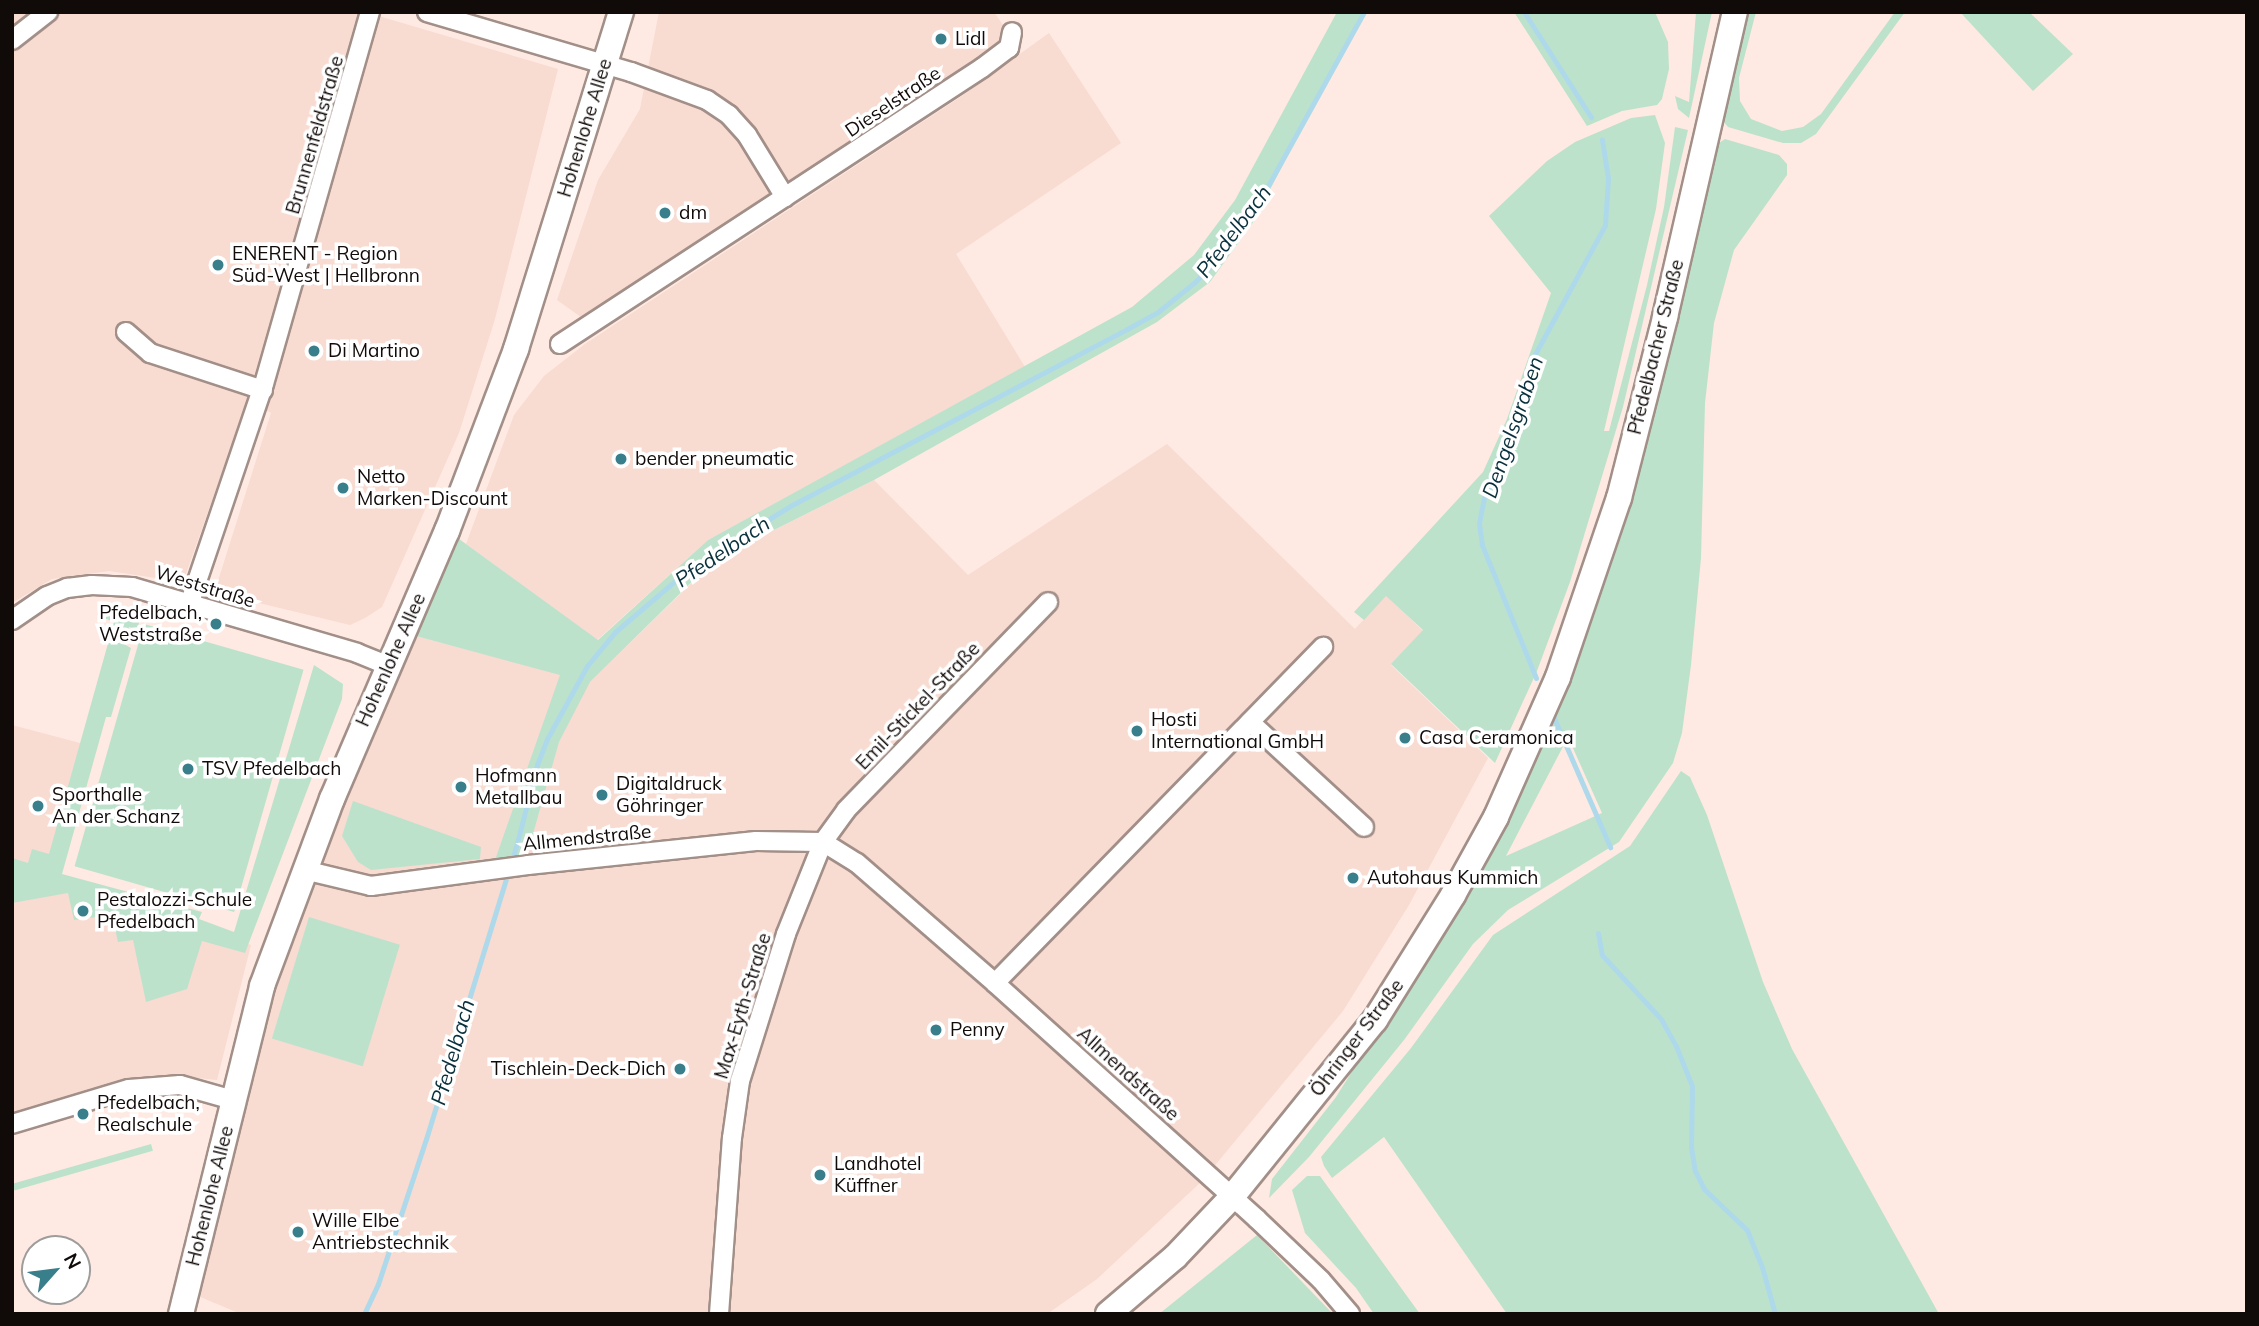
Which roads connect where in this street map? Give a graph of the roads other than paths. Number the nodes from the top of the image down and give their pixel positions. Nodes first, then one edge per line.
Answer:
1 (48, 12) edge
2 (370, 12) edge
3 (428, 12) edge
4 (621, 12) edge
5 (1735, 12) edge
6 (1012, 32) dead end
7 (12, 40) edge
8 (606, 64) junction
9 (785, 197) junction
10 (125, 332) dead end
11 (560, 344) dead end
12 (262, 390) junction
13 (1048, 602) dead end
14 (190, 603) junction
15 (12, 620) edge
16 (1323, 647) dead end
17 (389, 666) junction
18 (1558, 677) joint
19 (1250, 722) junction
20 (1364, 827) dead end
21 (822, 842) junction
22 (304, 870) junction
23 (995, 983) junction
24 (233, 1100) junction
25 (12, 1124) edge
26 (1232, 1197) junction
27 (181, 1314) edge
28 (719, 1314) edge
29 (1108, 1314) edge
30 (1350, 1314) edge

1 - 7 street
2 - 12 street, Brunnenfeldstraße
3 - 8 street
4 - 8 main road, Hohenlohe Allee
5 - 18 main road, Pfedelbacher Straße
6 - 9 street, Dieselstraße
8 - 9 street
8 - 17 main road, Hohenlohe Allee
9 - 11 street, Dieselstraße
10 - 12 street
12 - 14 street, Brunnenfeldstraße
13 - 21 street, Emil-Stickel-Straße
14 - 15 street, Weststraße
14 - 17 street, Weststraße
16 - 19 street
17 - 22 main road, Hohenlohe Allee
18 - 26 main road, Öhringer Straße
19 - 20 street
19 - 23 street
21 - 22 street, Allmendstraße
21 - 23 street, Allmendstraße
21 - 28 street, Max-Eyth-Straße
22 - 24 main road, Hohenlohe Allee
23 - 26 street, Allmendstraße
24 - 25 street
24 - 27 main road, Hohenlohe Allee
26 - 29 main road, Öhringer Straße
26 - 30 street, Allmendstraße

